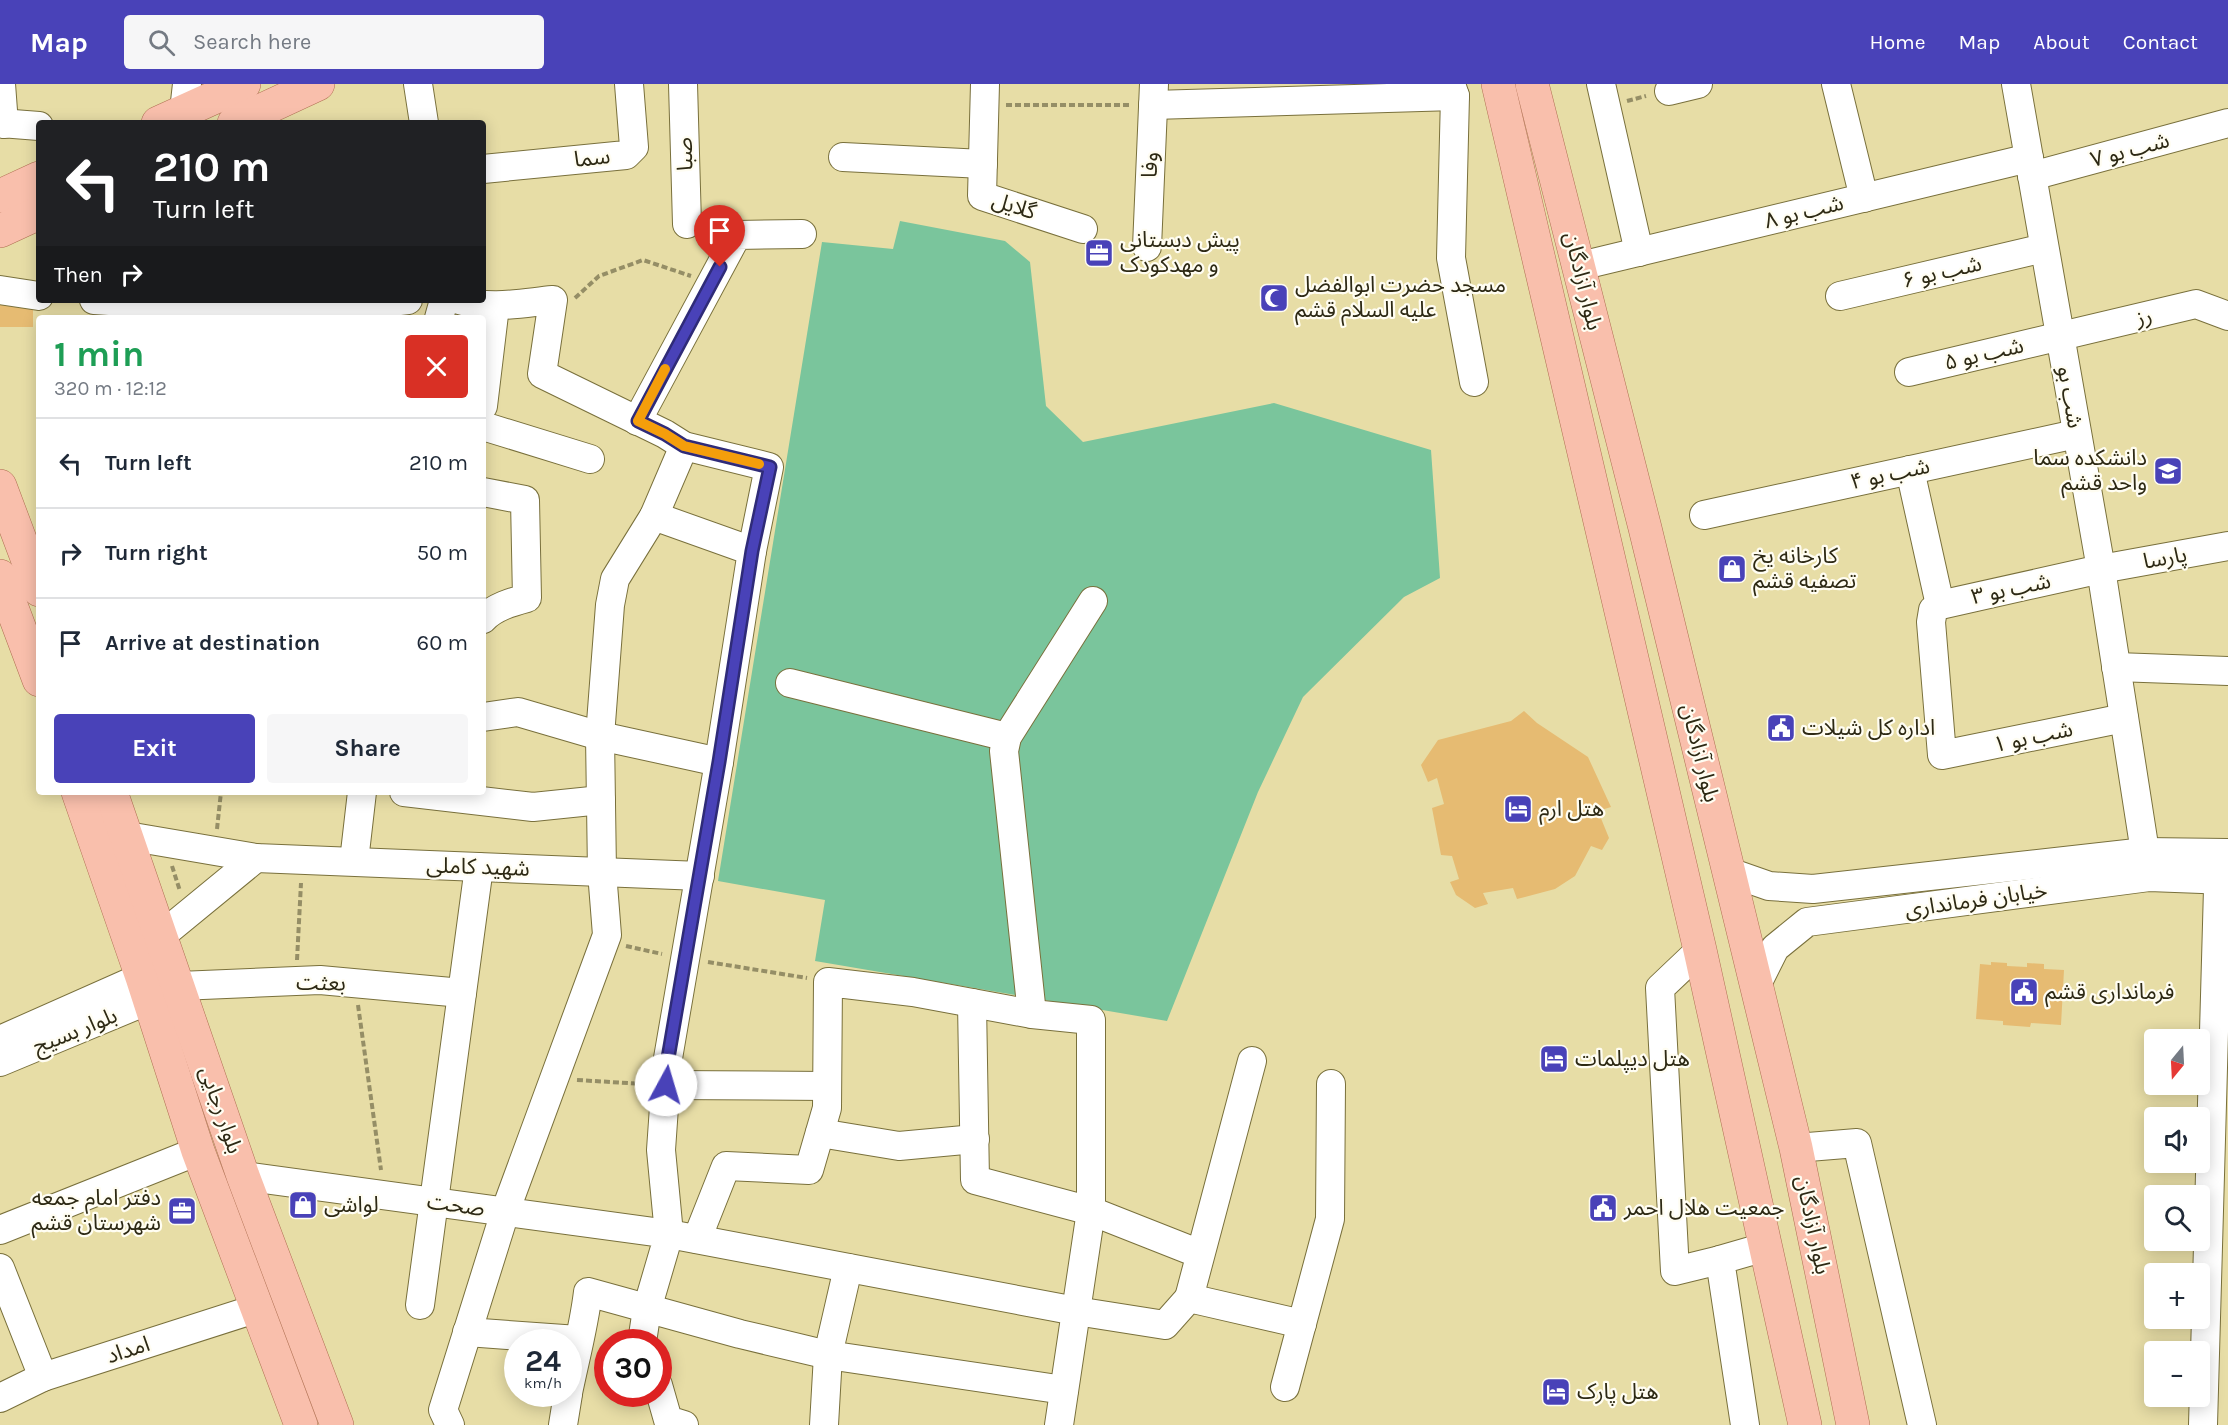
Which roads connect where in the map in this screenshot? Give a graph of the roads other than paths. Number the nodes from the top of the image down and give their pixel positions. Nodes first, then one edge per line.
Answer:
1 (1, 84) edge
2 (244, 84) edge
3 (318, 84) edge
4 (418, 84) edge
5 (628, 84) edge
6 (683, 84) edge
7 (1498, 84) edge
8 (1532, 84) edge
9 (1698, 84) edge
10 (1836, 84) edge
11 (2016, 84) edge
12 (1453, 90) edge
13 (1669, 91) road end
14 (985, 94) edge
15 (1153, 95) edge
16 (1603, 95) edge
17 (176, 106) edge
18 (240, 120) edge
19 (424, 120) edge
20 (2228, 123) edge
21 (2, 124) edge
22 (36, 126) edge
23 (843, 157) dead end
24 (983, 164) junction
25 (2030, 167) junction
26 (486, 169) edge
27 (36, 179) edge
28 (0, 196) edge
29 (1864, 198) junction
30 (36, 214) edge
31 (687, 224) dead end
32 (1083, 229) dead end
33 (0, 231) edge
34 (802, 234) dead end
35 (1147, 247) dead end
36 (2044, 248) junction
37 (1640, 252) junction
38 (1580, 266) junction
39 (0, 290) edge
40 (36, 296) edge
41 (1840, 296) dead end
42 (132, 303) edge
43 (387, 303) edge
44 (467, 303) edge
45 (495, 306) junction
46 (283, 315) edge
47 (303, 315) edge
48 (2228, 316) edge
49 (2060, 337) junction
50 (1909, 372) dead end
51 (486, 381) edge
52 (1474, 382) dead end
53 (638, 421) junction
54 (486, 427) edge
55 (1620, 430) junction
56 (2076, 434) junction
57 (1581, 440) junction
58 (684, 446) junction
59 (590, 459) dead end
60 (1910, 470) junction
61 (0, 486) edge
62 (486, 493) edge
63 (1704, 515) dead end
64 (654, 516) junction
65 (2228, 546) edge
66 (752, 551) junction
67 (2102, 569) junction
68 (0, 576) edge
69 (36, 582) edge
70 (1093, 601) dead end
71 (1935, 613) junction
72 (486, 617) edge
73 (2116, 667) junction
74 (2228, 671) edge
75 (36, 672) edge
76 (790, 683) dead end
77 (486, 717) edge
78 (2124, 718) junction
79 (600, 736) junction
80 (1007, 737) junction
81 (719, 762) junction
82 (79, 795) edge
83 (112, 795) edge
84 (362, 795) edge
85 (447, 795) edge
86 (601, 800) junction
87 (127, 836) junction
88 (2145, 852) junction
89 (256, 858) junction
90 (354, 861) junction
91 (479, 867) junction
92 (2223, 867) edge
93 (602, 872) junction
94 (1729, 872) junction
95 (700, 876) junction
96 (161, 936) junction
97 (1700, 950) junction
98 (178, 986) junction
99 (1756, 986) junction
100 (146, 989) junction
101 (462, 993) junction
102 (972, 1003) junction
103 (1032, 1014) junction
104 (0, 1040) edge
105 (1252, 1061) dead end
106 (0, 1062) edge
107 (1331, 1083) dead end
108 (666, 1085) junction
109 (827, 1086) junction
110 (820, 1133) junction
111 (975, 1139) junction
112 (1796, 1148) junction
113 (198, 1151) junction
114 (243, 1176) junction
115 (434, 1202) junction
116 (1090, 1211) junction
117 (505, 1212) junction
118 (0, 1230) edge
119 (669, 1234) junction
120 (698, 1239) junction
121 (1765, 1247) junction
122 (1200, 1254) junction
123 (1720, 1260) junction
124 (0, 1268) edge
125 (848, 1268) junction
126 (1826, 1286) junction
127 (1776, 1297) junction
128 (289, 1298) junction
129 (1189, 1298) junction
130 (420, 1305) dead end
131 (258, 1308) junction
132 (647, 1309) junction
133 (1076, 1311) junction
134 (1302, 1324) junction
135 (644, 1329) edge
136 (582, 1331) edge
137 (467, 1332) junction
138 (504, 1335) edge
139 (828, 1355) junction
140 (43, 1377) junction
141 (1286, 1387) dead end
142 (1064, 1390) junction
143 (0, 1398) edge
144 (566, 1407) edge
145 (664, 1407) edge
146 (301, 1425) edge
147 (337, 1425) edge
148 (450, 1425) edge
149 (563, 1425) edge
150 (684, 1425) edge
151 (824, 1425) edge
152 (1059, 1425) edge
153 (1745, 1425) edge
154 (1805, 1425) edge
155 (1853, 1425) edge
156 (1922, 1425) edge
157 (2203, 1425) edge

1 - 21 street
2 - 17 main road
3 - 18 main road
4 - 19 street
5 - 26 street, سما
6 - 31 street, صبا
7 - 57 main road, بلوار آزادگان
8 - 38 main road, بلوار آزادگان
9 - 13 street
10 - 29 street
11 - 25 street, شب بو
12 - 15 street
12 - 52 street
14 - 24 street, گلایل
15 - 35 street, وفا
16 - 37 street
20 - 25 street, شب بو ۷
21 - 22 street
23 - 24 street
24 - 32 street, گلایل
25 - 29 street, شب بو ۸
25 - 36 street, شب بو
27 - 28 main road
29 - 37 street, شب بو ۸
30 - 33 main road
34 - 53 street
36 - 41 street, شب بو ۶
36 - 49 street, شب بو
37 - 38 street, شب بو ۸
38 - 55 main road, بلوار آزادگان
39 - 40 street
42 - 46 street
43 - 47 street
44 - 45 street
45 - 51 street
45 - 53 street
48 - 49 street, رز
49 - 50 street, شب بو ۵
49 - 56 street, شب بو
53 - 58 street
54 - 59 street
55 - 57 main road
55 - 94 main road, بلوار آزادگان
56 - 60 street, شب بو ۴
56 - 67 street, شب بو
57 - 97 main road, بلوار آزادگان
58 - 64 street
58 - 66 street
60 - 63 street, شب بو ۴
60 - 71 street
61 - 69 main road
62 - 72 street
64 - 66 street
64 - 79 street
65 - 67 street, پارسا
66 - 81 street
67 - 71 street, شب بو ۳
67 - 73 street, شب بو
68 - 75 main road
70 - 80 street
71 - 78 street, شب بو ۱
73 - 74 street
73 - 78 street, شب بو
76 - 80 street
77 - 79 street
78 - 88 street, شب بو
79 - 81 street
79 - 86 street
80 - 103 street
81 - 95 street
82 - 100 main road, بلوار رجایی
83 - 87 main road, بلوار رجایی
84 - 90 street
85 - 86 street
86 - 93 street
87 - 89 street, شهید کاملی
87 - 96 main road, بلوار رجایی
88 - 92 street, خیابان فرمانداری
88 - 94 street, خیابان فرمانداری
89 - 90 street, شهید کاملی
89 - 96 street
90 - 91 street, شهید کاملی
91 - 93 street, شهید کاملی
91 - 101 street
92 - 99 street, خیابان فرمانداری
92 - 157 street
93 - 95 street, شهید کاملی
93 - 117 street
94 - 99 main road, بلوار آزادگان
95 - 108 street
96 - 98 main road, بلوار رجایی
97 - 121 main road, بلوار آزادگان
97 - 123 street
98 - 101 street, بعثت
98 - 114 main road, بلوار رجایی
99 - 112 main road, بلوار آزادگان
100 - 104 street, بلوار بسیج
100 - 106 street, بلوار بسیج
100 - 113 main road, بلوار رجایی
101 - 115 street
102 - 103 street
102 - 109 street
102 - 111 street
103 - 116 street
105 - 122 street
107 - 134 street
108 - 109 street
108 - 119 street
109 - 110 street
110 - 111 street
110 - 120 street
111 - 116 street
112 - 126 main road, بلوار آزادگان
112 - 156 street
113 - 118 street
113 - 131 main road, بلوار رجایی
114 - 115 street, صحت
114 - 128 main road, بلوار رجایی
115 - 117 street, صحت
115 - 130 street
116 - 122 street
116 - 133 street
117 - 119 street, صحت
117 - 137 street
119 - 120 street, صحت
119 - 132 street
120 - 125 street, صحت
121 - 123 street
121 - 127 main road, بلوار آزادگان
122 - 129 street
123 - 153 street
124 - 140 street
125 - 133 street, صحت
125 - 139 street
126 - 127 main road
126 - 155 main road, بلوار آزادگان
127 - 154 main road, بلوار آزادگان
128 - 131 main road
128 - 147 main road, بلوار رجایی
129 - 133 street, صحت
129 - 134 street
131 - 140 street, امداد
131 - 146 main road, بلوار رجایی
132 - 135 street
132 - 136 street
132 - 139 street
133 - 142 street
134 - 141 street
137 - 138 street
137 - 148 street
139 - 142 street
139 - 151 street
140 - 143 street, امداد
142 - 152 street
144 - 149 street
145 - 150 street

